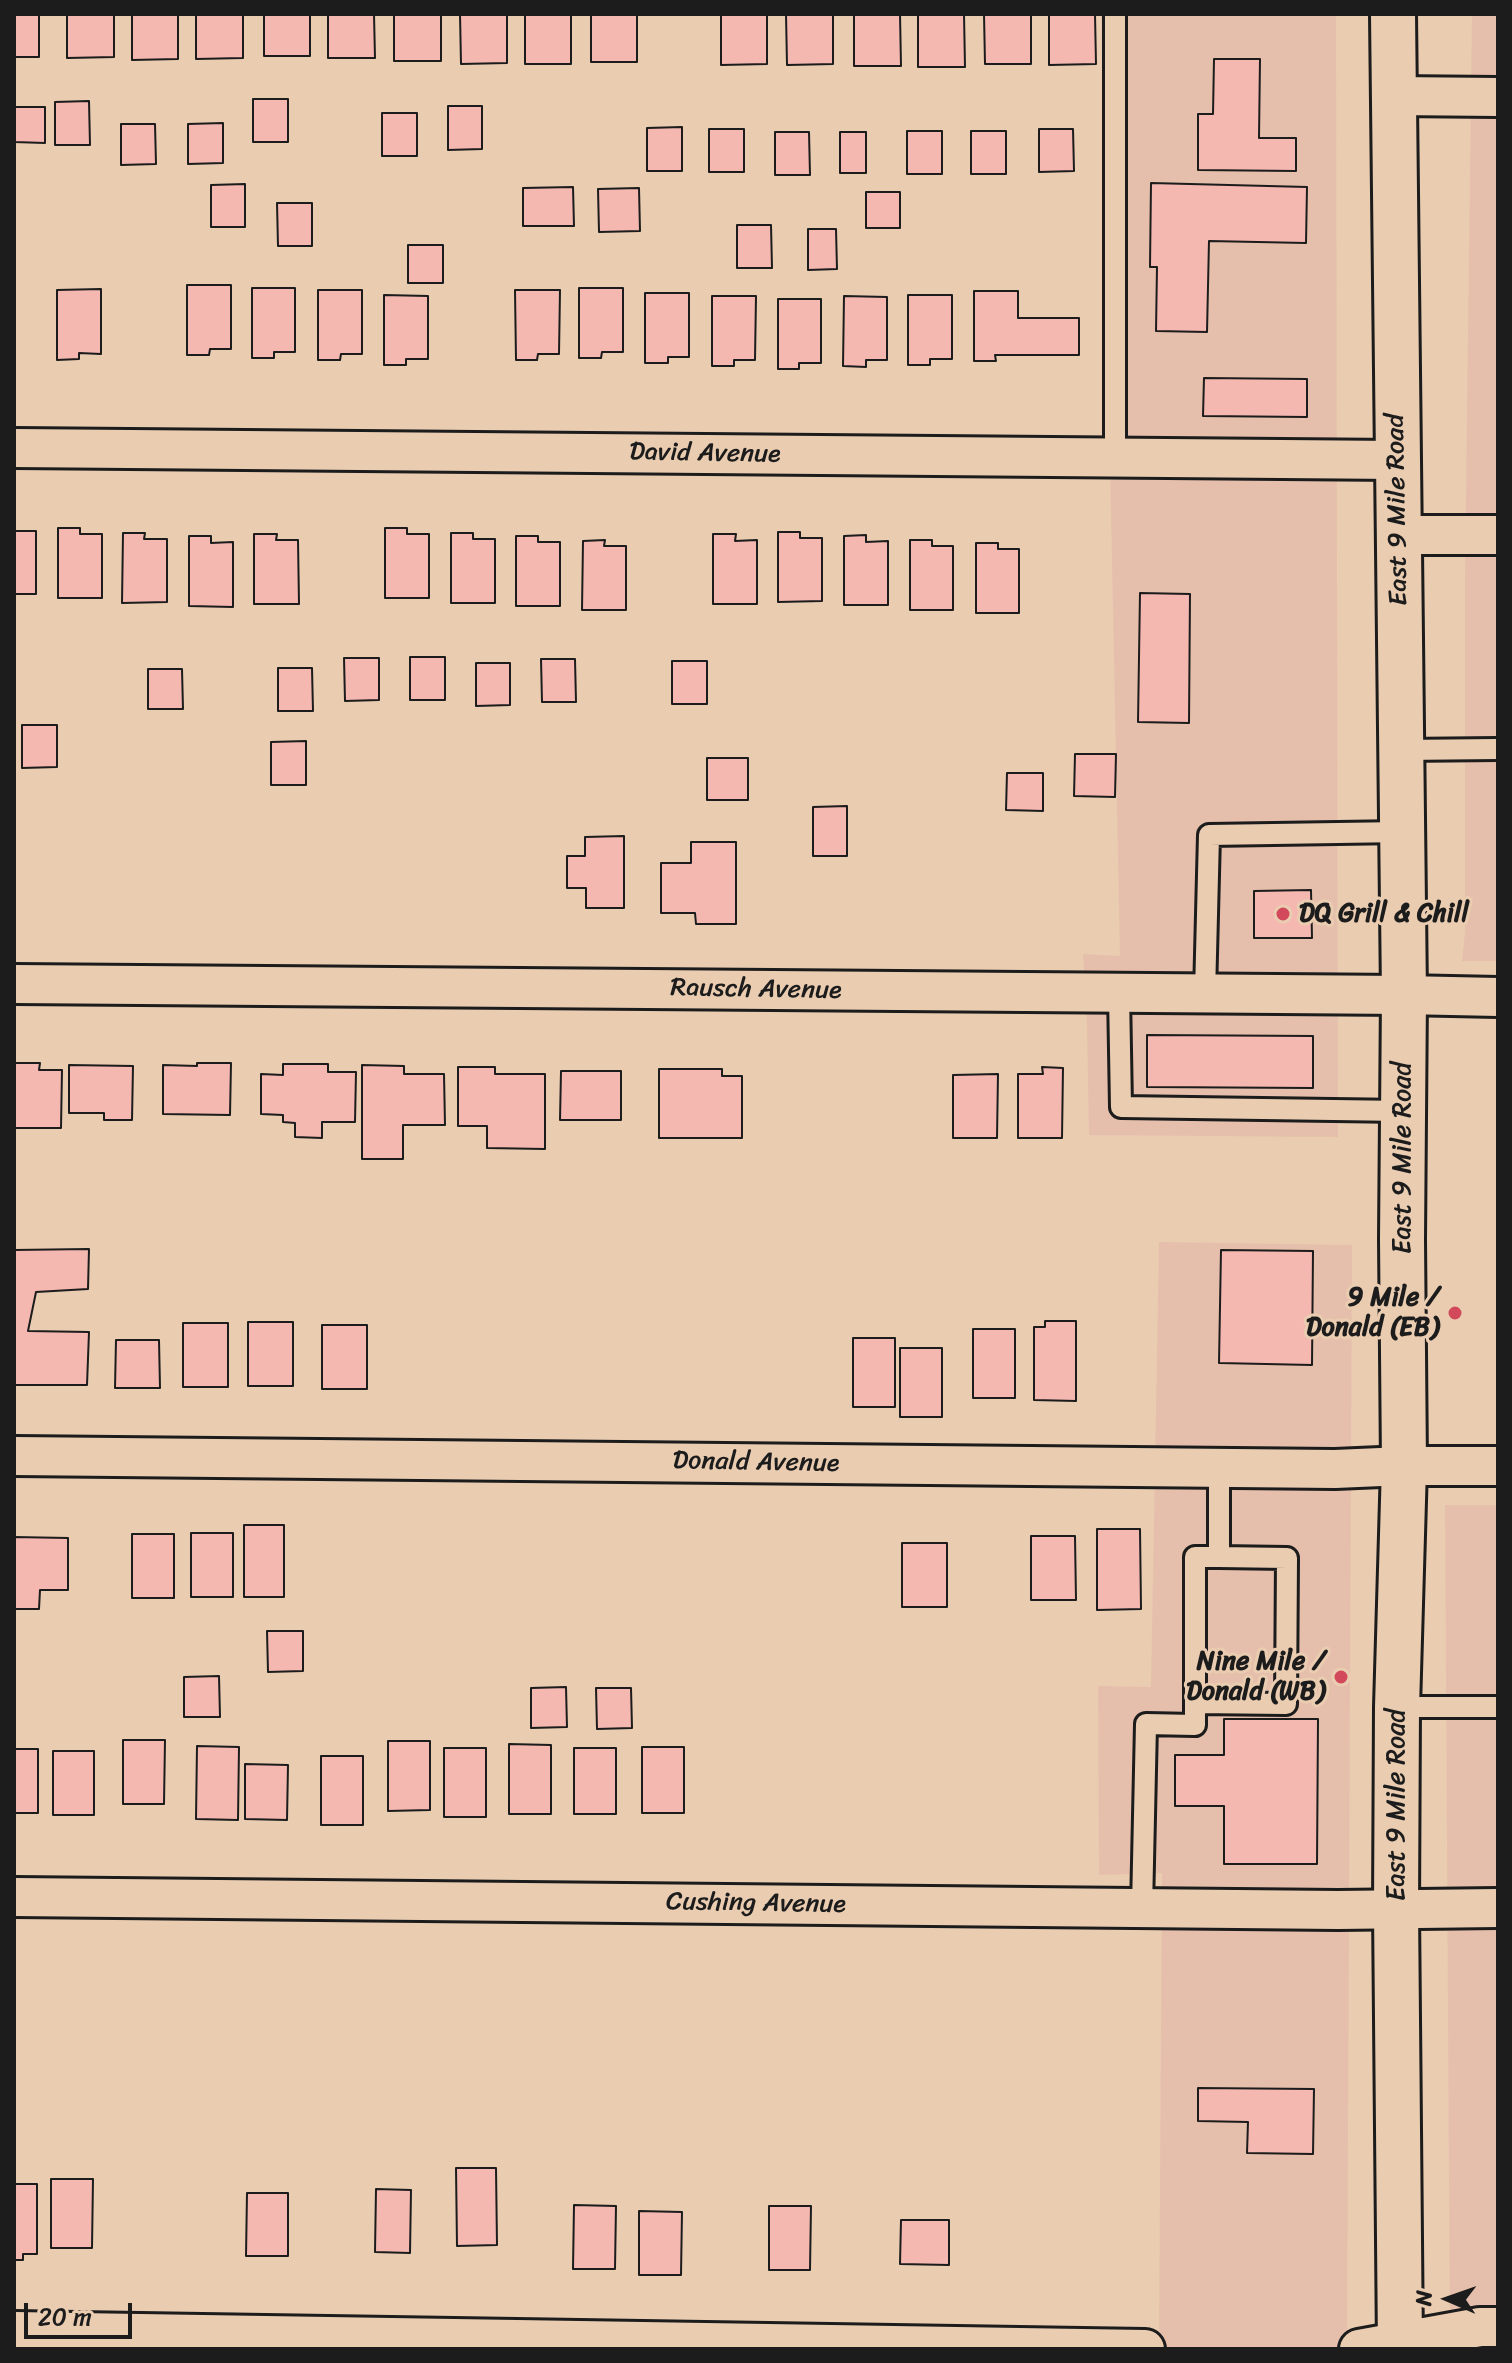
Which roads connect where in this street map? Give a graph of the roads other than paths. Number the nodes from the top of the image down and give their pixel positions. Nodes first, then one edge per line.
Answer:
1 (1115, 14) edge
2 (1393, 14) edge
3 (1394, 96) junction
4 (1498, 97) edge
5 (14, 448) edge
6 (1115, 458) junction
7 (1397, 460) junction
8 (1398, 535) junction
9 (1498, 535) edge
10 (1498, 749) edge
11 (1401, 750) junction
12 (1402, 832) junction
13 (14, 984) edge
14 (1119, 993) junction
15 (1205, 994) junction
16 (1404, 995) junction
17 (1498, 997) edge
18 (1404, 1111) junction
19 (14, 1456) edge
20 (1404, 1466) junction
21 (1498, 1466) edge
22 (1219, 1468) junction
23 (1219, 1557) junction
24 (1196, 1703) junction
25 (1397, 1707) junction
26 (1498, 1707) edge
27 (14, 1897) edge
28 (1142, 1908) junction
29 (1498, 1908) edge
30 (1396, 1909) junction
31 (1498, 2327) edge
32 (14, 2331) edge
33 (1386, 2347) edge
34 (1145, 2349) edge

1 - 6 lane
2 - 3 main road, East 9 Mile Road
3 - 4 street
3 - 7 main road, East 9 Mile Road
5 - 6 street, David Avenue
6 - 7 street, David Avenue
7 - 8 main road, East 9 Mile Road
8 - 9 street
8 - 11 main road, East 9 Mile Road
10 - 11 lane
11 - 12 main road, East 9 Mile Road
12 - 15 lane
12 - 16 main road, East 9 Mile Road
13 - 14 street, Rausch Avenue
14 - 15 street, Rausch Avenue
14 - 18 lane
15 - 16 street, Rausch Avenue
16 - 17 street, Rausch Avenue
16 - 18 main road, East 9 Mile Road
18 - 20 main road, East 9 Mile Road
19 - 22 street, Donald Avenue
20 - 21 street, Donald Avenue
20 - 22 street, Donald Avenue
20 - 25 main road, East 9 Mile Road
22 - 23 lane
23 - 24 lane
23 - 24 lane
24 - 28 lane
25 - 26 lane
25 - 30 main road, East 9 Mile Road
27 - 28 street, Cushing Avenue
28 - 30 street, Cushing Avenue
29 - 30 street, Cushing Avenue
30 - 33 main road, East 9 Mile Road
31 - 33 street
32 - 34 street

